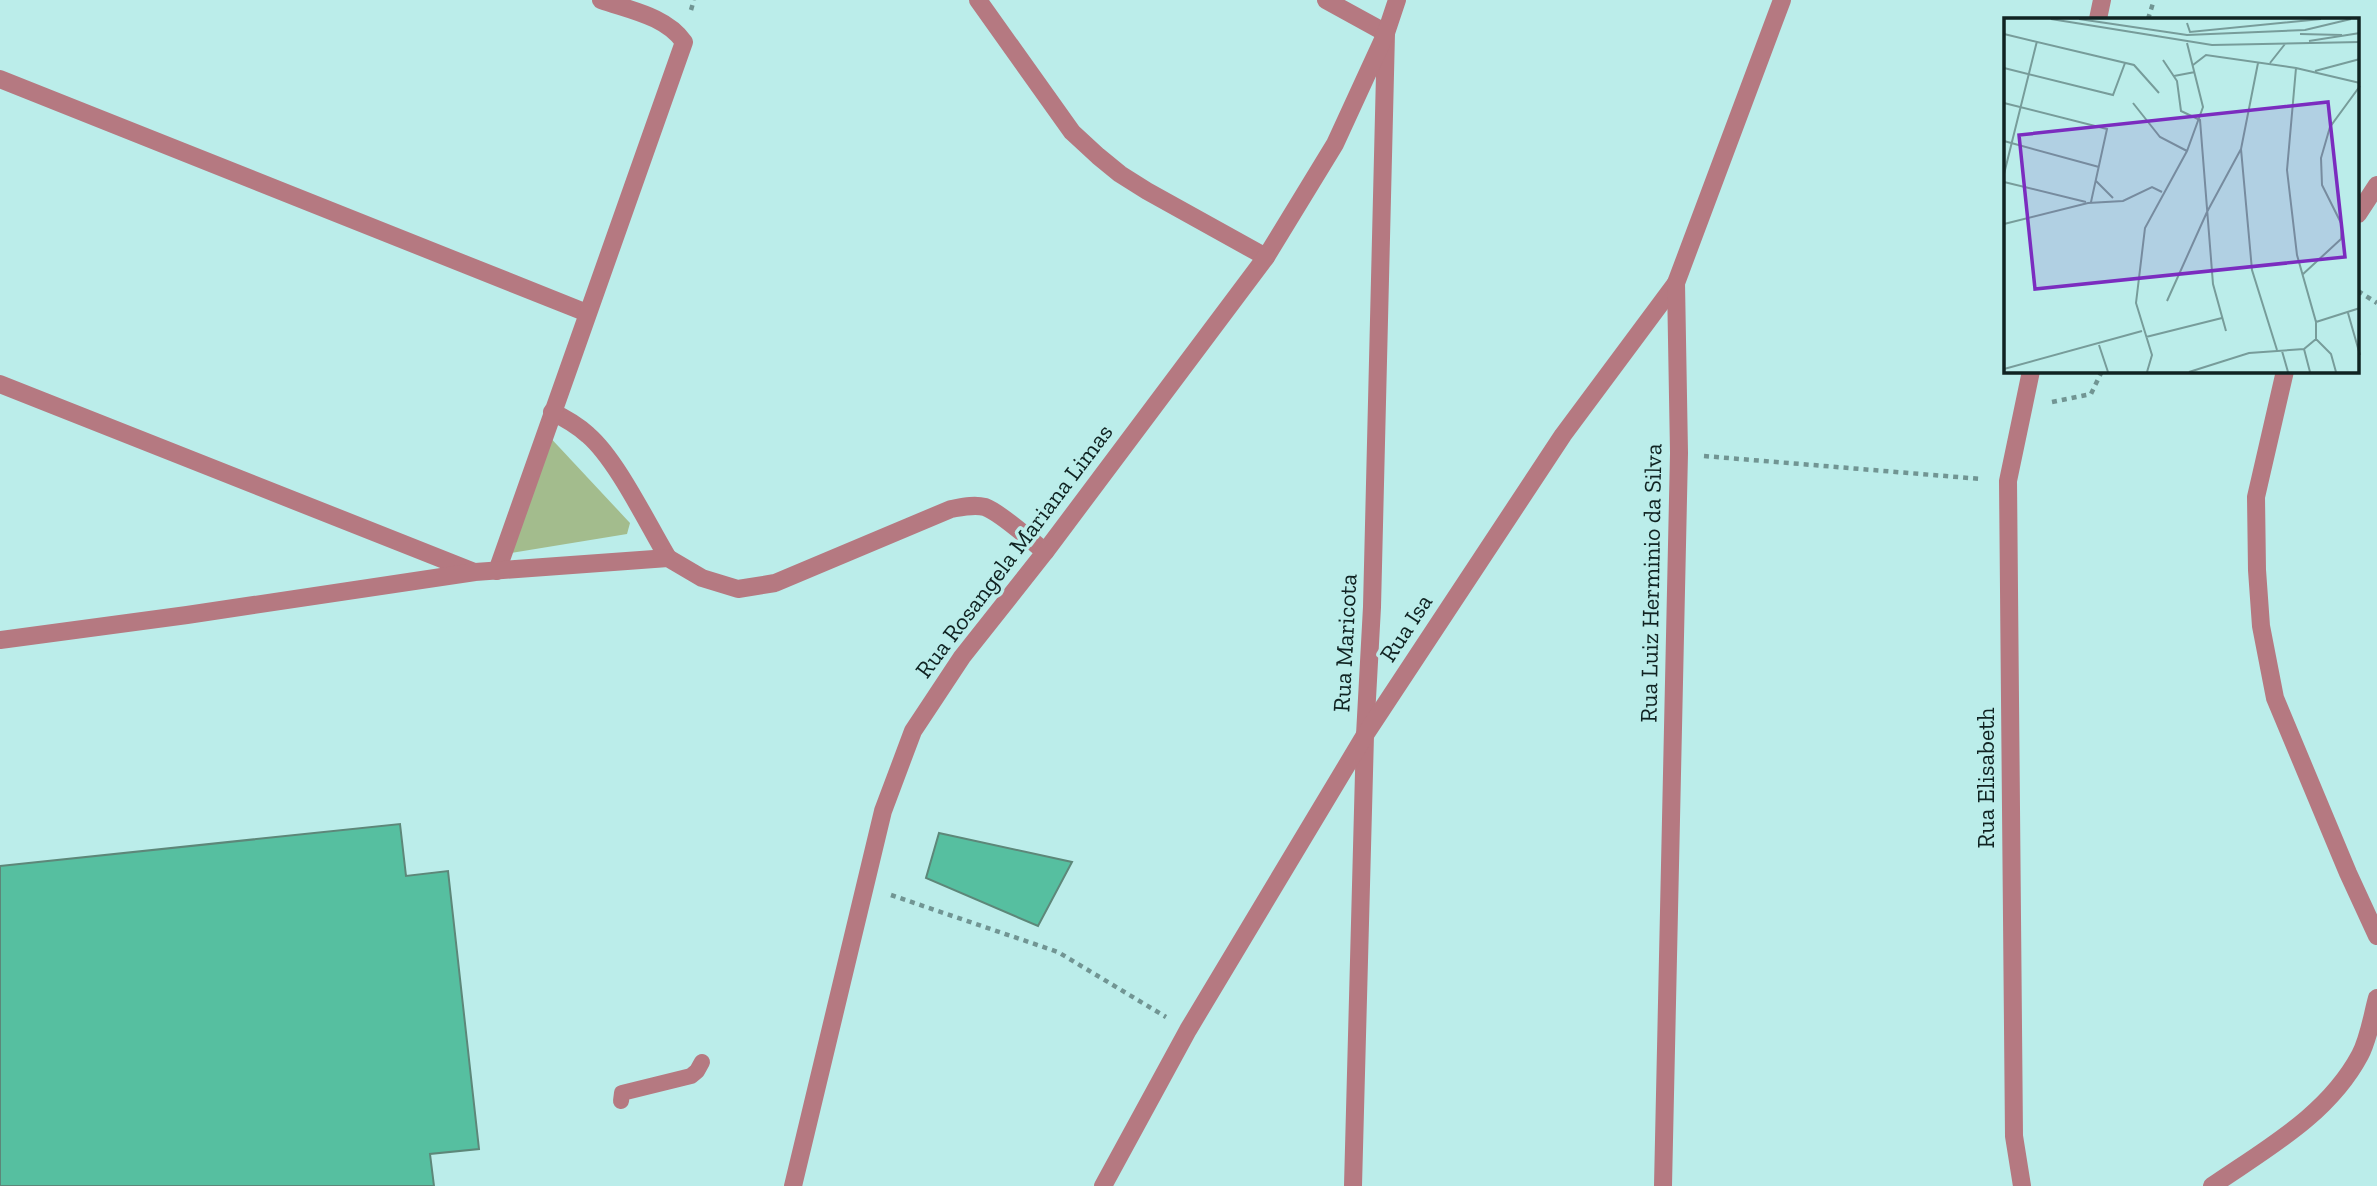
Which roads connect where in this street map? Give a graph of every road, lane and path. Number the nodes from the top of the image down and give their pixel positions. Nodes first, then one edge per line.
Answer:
1 (601, 0) edge
2 (978, 0) edge
3 (1326, 0) edge
4 (1397, 0) edge
5 (1782, 0) edge
6 (2102, 0) edge
7 (2154, 0) edge
8 (2098, 18) edge
9 (2148, 18) edge
10 (1386, 33) junction
11 (0, 79) edge
12 (2377, 185) edge
13 (2360, 211) edge
14 (1266, 257) junction
15 (1676, 283) junction
16 (2360, 292) edge
17 (2377, 303) edge
18 (587, 313) junction
19 (2031, 373) edge
20 (2101, 373) edge
21 (2285, 373) edge
22 (0, 384) edge
23 (2024, 407) junction
24 (552, 412) junction
25 (1679, 453) junction
26 (2008, 481) junction
27 (1045, 552) junction
28 (668, 558) junction
29 (497, 571) junction
30 (475, 572) junction
31 (0, 640) edge
32 (1365, 735) junction
33 (864, 885) junction
34 (2377, 936) edge
35 (2377, 998) edge
36 (1188, 1030) junction
37 (702, 1062) dead end
38 (621, 1101) dead end
39 (793, 1186) edge
40 (1103, 1186) edge
41 (1353, 1186) edge
42 (1663, 1186) edge
43 (2022, 1186) edge
44 (2213, 1186) edge

1 - 18 street
2 - 14 street
3 - 10 street
4 - 10 street, Rua Rosangela Mariana Limas
5 - 15 street, Rua Luiz Herminio da Silva
6 - 8 street
7 - 9 path
10 - 14 street, Rua Rosangela Mariana Limas
10 - 32 street, Rua Maricota
11 - 18 street
12 - 13 street
14 - 27 street, Rua Rosangela Mariana Limas
15 - 25 street, Rua Luiz Herminio da Silva
15 - 32 street, Rua Isa
16 - 17 path
18 - 24 street
19 - 23 street, Rua Elisabeth
20 - 23 path
21 - 34 street
22 - 30 street
23 - 26 street, Rua Elisabeth
24 - 28 street
24 - 29 street
25 - 26 path
25 - 42 street, Rua Luiz Herminio da Silva
26 - 43 street, Rua Elisabeth
27 - 28 street
27 - 33 street, Rua Rosangela Mariana Limas
28 - 29 street
29 - 30 street
30 - 31 street
32 - 36 street, Rua Maricota
32 - 41 street
33 - 36 path
33 - 39 street, Rua Rosangela Mariana Limas
35 - 44 street
36 - 40 street, Rua Maricota
37 - 38 lane

